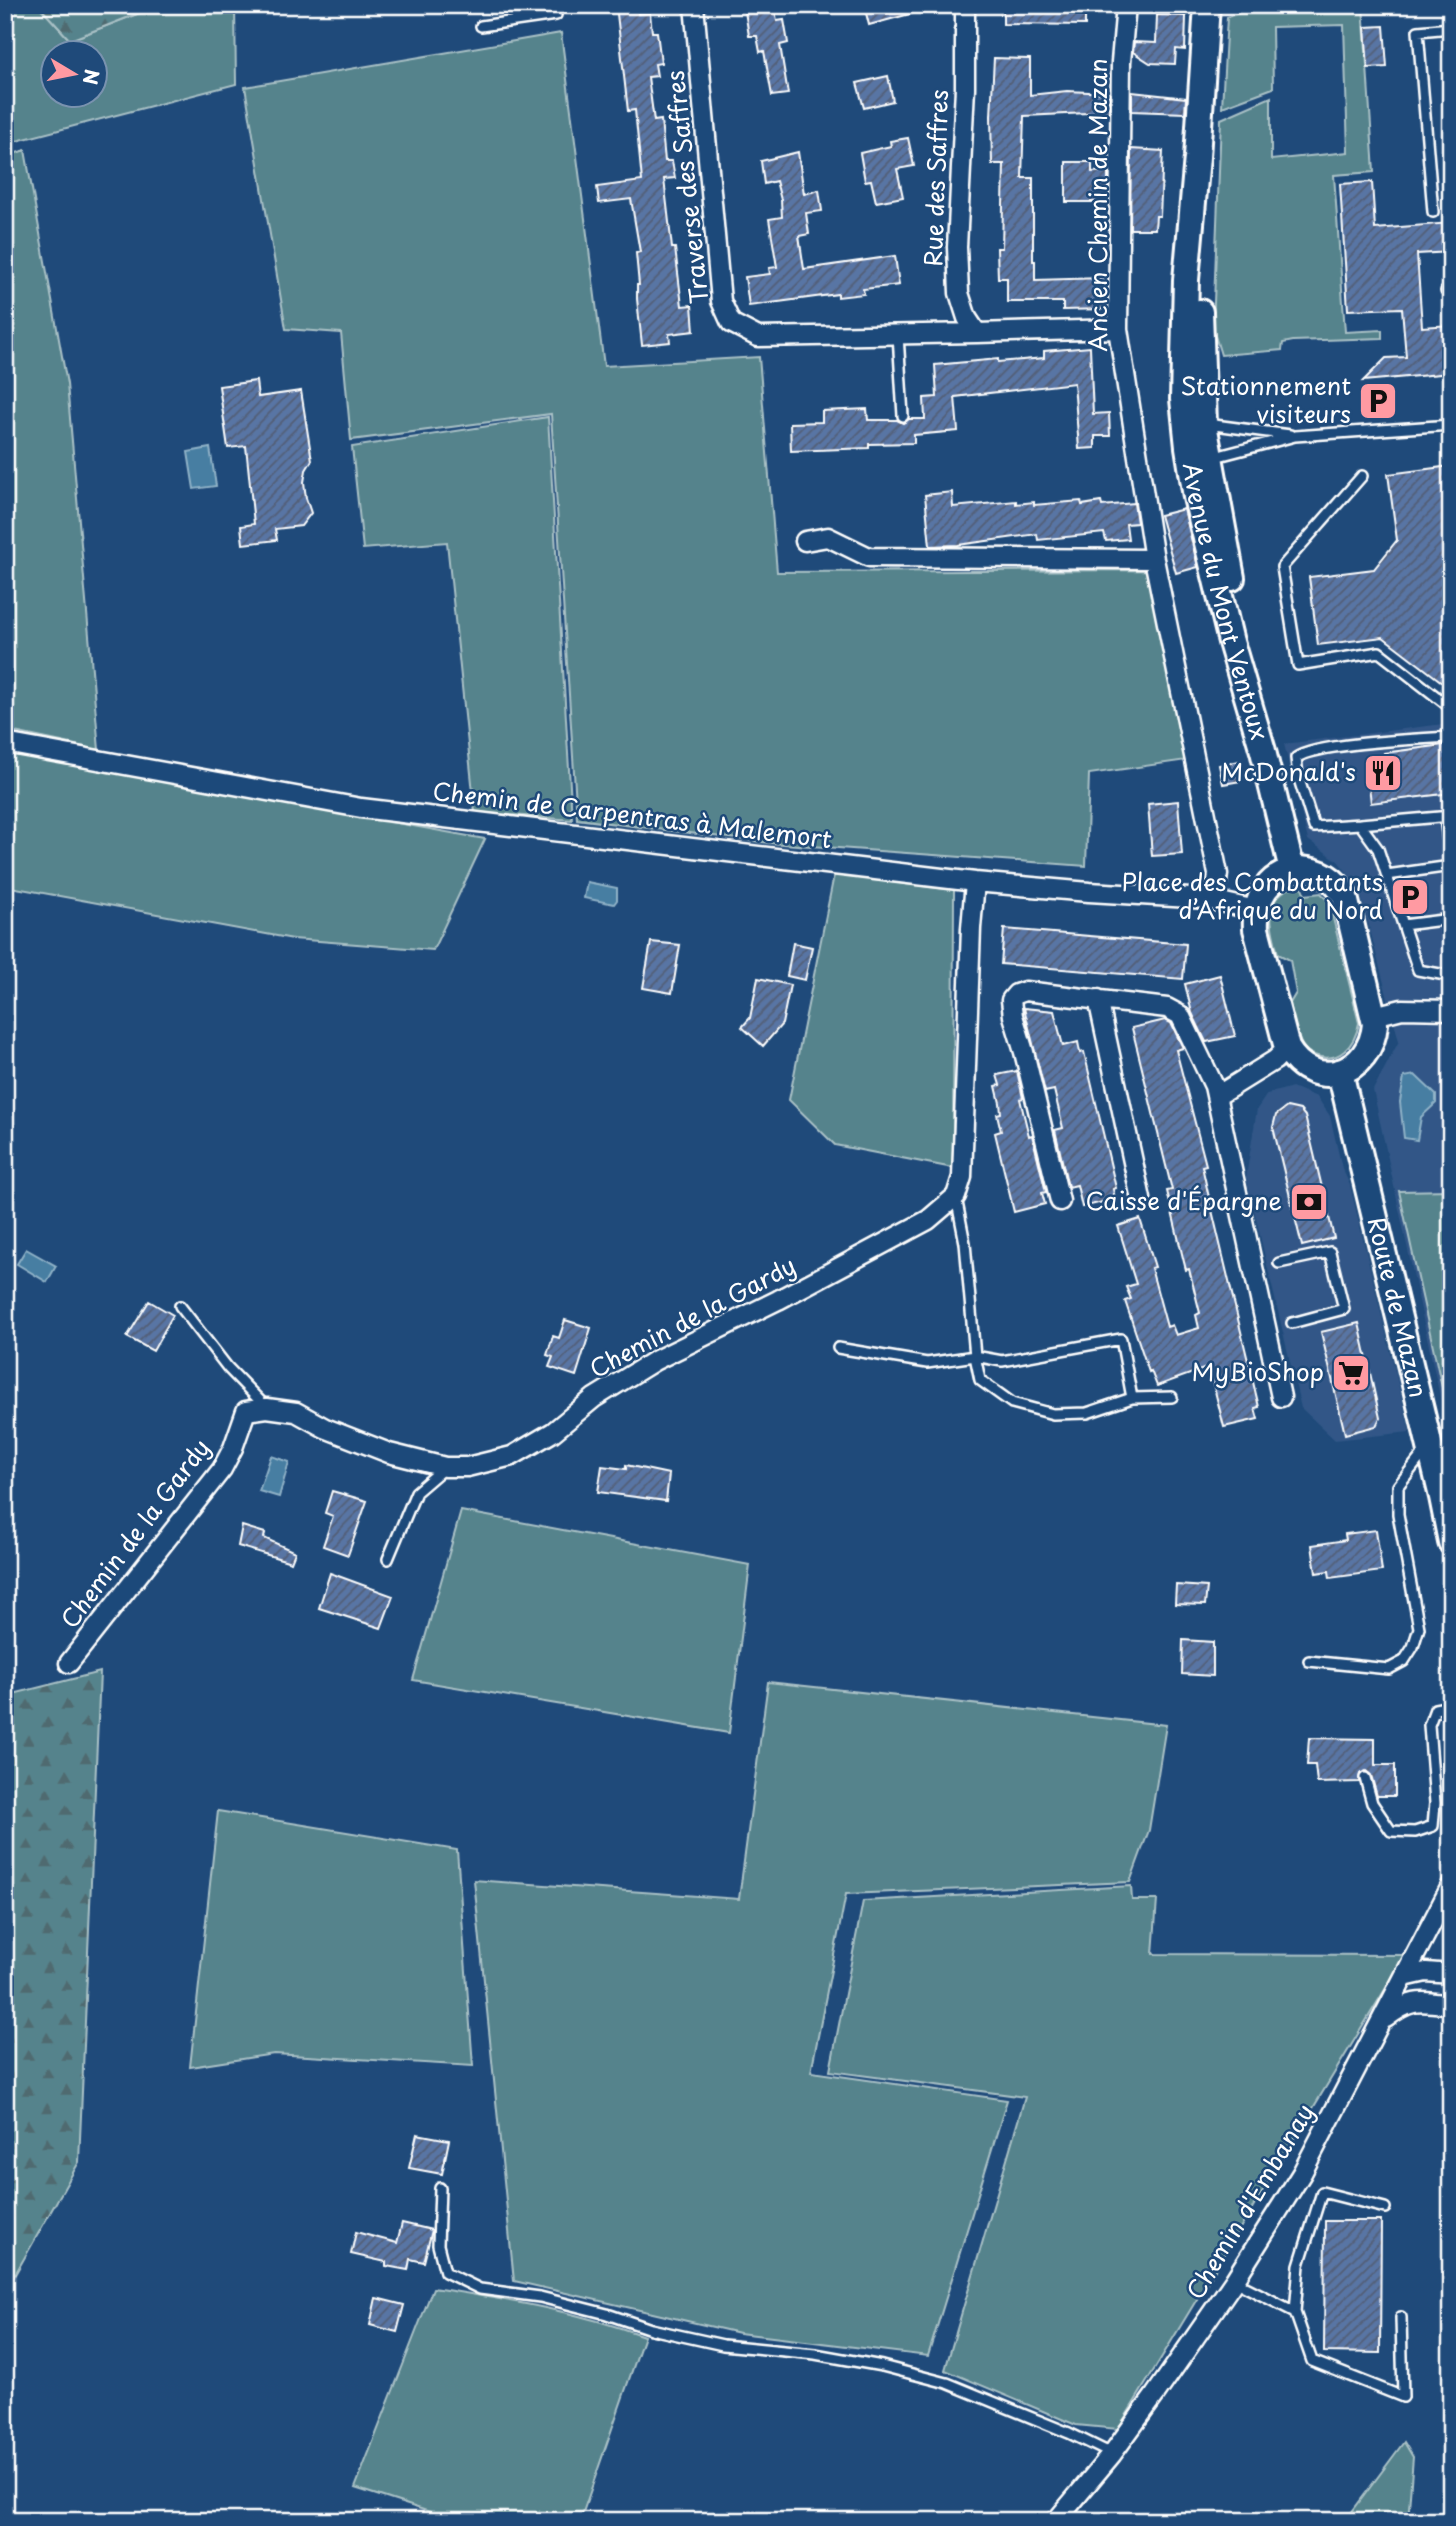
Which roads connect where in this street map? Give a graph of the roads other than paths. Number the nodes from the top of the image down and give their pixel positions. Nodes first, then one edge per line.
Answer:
1 (555, 5) edge
2 (694, 5) edge
3 (965, 5) edge
4 (1126, 5) edge
5 (1207, 5) edge
6 (481, 26) dead end
7 (1451, 28) edge
8 (1198, 158) junction
9 (1433, 212) dead end
10 (1118, 329) junction
11 (977, 333) junction
12 (898, 335) junction
13 (903, 416) dead end
14 (1451, 425) edge
15 (1295, 436) junction
16 (1200, 448) junction
17 (1362, 476) dead end
18 (805, 541) dead end
19 (1154, 559) junction
20 (1451, 708) edge
21 (1451, 737) edge
22 (5, 743) edge
23 (1448, 816) edge
24 (1360, 824) junction
25 (1451, 865) edge
26 (1292, 870) junction
27 (1387, 875) junction
28 (975, 882) junction
29 (1215, 900) junction
30 (1256, 910) junction
31 (1451, 919) edge
32 (1404, 925) junction
33 (1451, 976) edge
34 (1098, 999) junction
35 (1451, 1010) edge
36 (1374, 1016) junction
37 (1287, 1048) junction
38 (1340, 1072) junction
39 (1217, 1096) junction
40 (956, 1196) junction
41 (1141, 1199) dead end
42 (1060, 1201) dead end
43 (1279, 1263) dead end
44 (180, 1306) dead end
45 (1292, 1324) dead end
46 (838, 1348) dead end
47 (975, 1356) junction
48 (1172, 1397) dead end
49 (1281, 1397) dead end
50 (1132, 1398) junction
51 (267, 1408) junction
52 (1429, 1447) junction
53 (445, 1467) junction
54 (1451, 1542) edge
55 (388, 1559) dead end
56 (1309, 1661) dead end
57 (69, 1663) dead end
58 (1451, 1706) edge
59 (1364, 1778) dead end
60 (1451, 1886) edge
61 (1451, 1974) edge
62 (1404, 1977) junction
63 (1451, 2005) edge
64 (1383, 2020) junction
65 (440, 2188) dead end
66 (1385, 2208) dead end
67 (1234, 2281) junction
68 (1295, 2312) junction
69 (1401, 2317) dead end
70 (1112, 2454) junction
71 (1056, 2521) edge

1 - 6 lane
2 - 12 street, Traverse des Saffres
3 - 11 street, Rue des Saffres
4 - 10 street, Ancien Chemin de Mazan
5 - 8 main road, Avenue du Mont Ventoux
7 - 9 lane
8 - 16 main road, Avenue du Mont Ventoux
8 - 16 main road, Avenue du Mont Ventoux
10 - 11 street
10 - 19 street, Ancien Chemin de Mazan
11 - 12 street, Traverse des Saffres
12 - 13 lane
14 - 15 lane
15 - 16 lane
15 - 16 lane
16 - 26 main road, Avenue du Mont Ventoux
17 - 20 lane
18 - 19 street
19 - 29 street, Ancien Chemin de Mazan
21 - 24 lane
22 - 28 street, Chemin de Carpentras à Malemort
23 - 24 lane
23 - 25 lane
24 - 27 lane
25 - 27 lane
26 - 30 main road
26 - 36 main road
27 - 32 lane
28 - 29 street, Chemin de Carpentras à Malemort
28 - 40 street
29 - 30 street, Chemin de Carpentras à Malemort
30 - 37 main road
31 - 32 lane
32 - 33 lane
34 - 39 street
34 - 41 street
34 - 42 street
35 - 36 street
36 - 38 main road
37 - 38 main road
37 - 39 street
38 - 52 main road, Route de Mazan
39 - 49 street
40 - 47 lane
40 - 53 street, Chemin de la Gardy
43 - 45 lane
44 - 51 lane
46 - 47 lane
47 - 50 lane
47 - 50 lane
48 - 50 lane
51 - 53 street, Chemin de la Gardy
51 - 57 street, Chemin de la Gardy
52 - 54 main road, Route de Mazan
52 - 56 lane
53 - 55 lane
58 - 59 lane
60 - 62 street, Chemin d'Embanay
61 - 62 street
62 - 64 street, Chemin d'Embanay
63 - 64 street
64 - 67 street, Chemin d'Embanay
65 - 70 lane
66 - 68 lane
67 - 68 lane
67 - 70 street, Chemin d'Embanay
68 - 69 lane
70 - 71 street, Chemin d'Embanay

